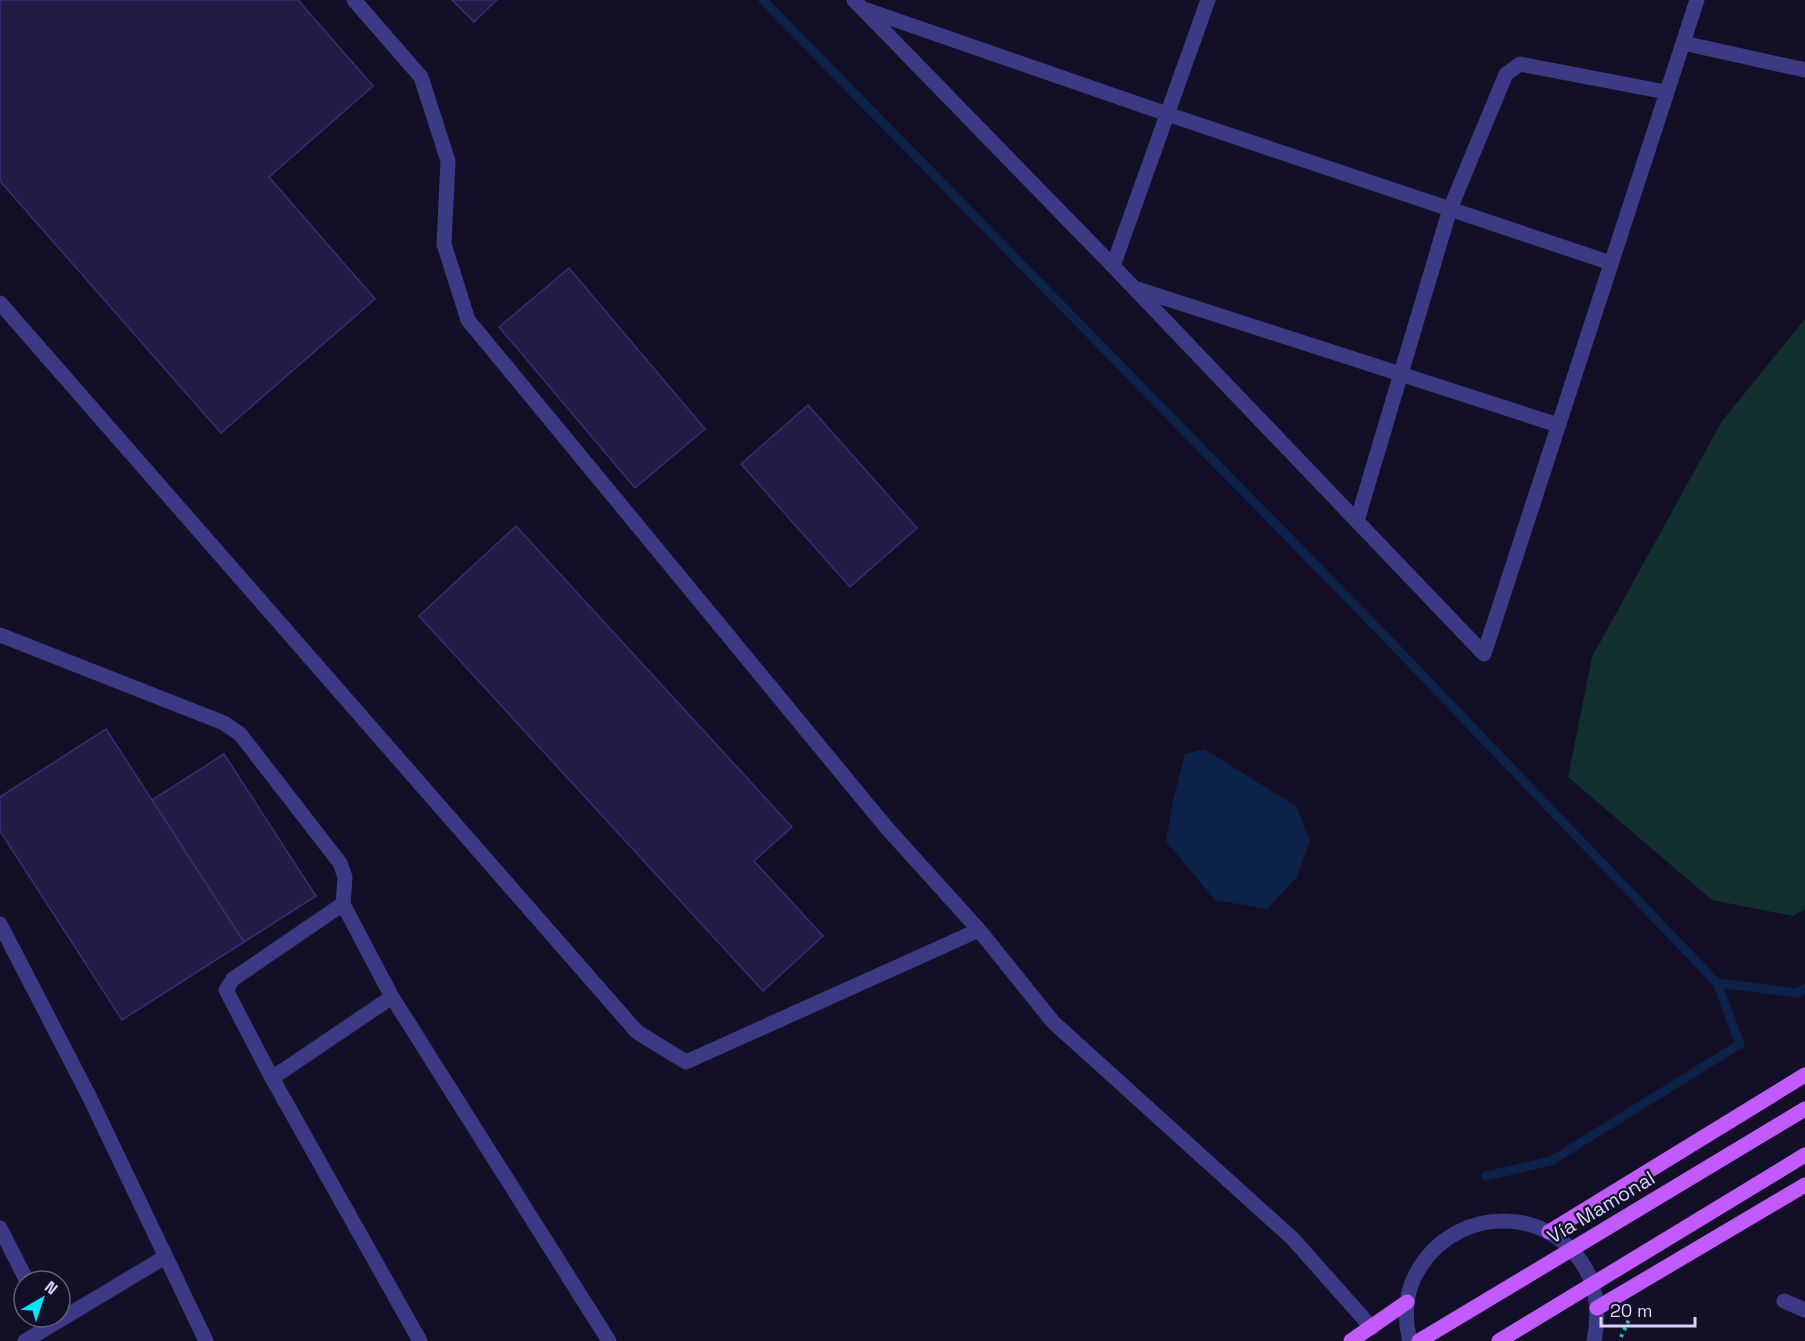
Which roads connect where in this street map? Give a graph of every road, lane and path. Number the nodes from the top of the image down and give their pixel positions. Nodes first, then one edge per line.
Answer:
1 (354, 0) edge
2 (1208, 0) edge
3 (1697, 0) edge
4 (858, 4) edge
5 (1683, 43) junction
6 (1805, 70) edge
7 (1666, 92) junction
8 (1167, 114) junction
9 (1450, 209) junction
10 (1611, 263) junction
11 (1113, 266) junction
12 (1134, 288) junction
13 (0, 303) edge
14 (1401, 374) junction
15 (1558, 425) junction
16 (1357, 521) junction
17 (0, 635) edge
18 (343, 904) junction
19 (0, 924) edge
20 (979, 930) junction
21 (392, 997) junction
22 (1805, 1075) edge
23 (272, 1078) junction
24 (1805, 1109) edge
25 (1805, 1155) edge
26 (1805, 1185) edge
27 (0, 1228) edge
28 (1549, 1232) junction
29 (165, 1257) junction
30 (21, 1269) edge
31 (1784, 1300) dead end
32 (1407, 1302) junction
33 (72, 1308) edge
34 (1597, 1308) junction
35 (1805, 1311) edge
36 (1372, 1328) junction
37 (39, 1329) edge
38 (25, 1341) edge
39 (206, 1341) edge
40 (420, 1341) edge
41 (609, 1341) edge
42 (1351, 1341) edge
43 (1410, 1341) edge
44 (1419, 1341) edge
45 (1499, 1341) edge
46 (1595, 1341) edge

1 - 20 street
2 - 8 street
3 - 5 street
4 - 8 street
4 - 11 street
5 - 6 street
5 - 7 street
7 - 9 street
7 - 10 street
8 - 9 street
8 - 11 street
9 - 10 street
9 - 14 street
10 - 15 street
11 - 12 street
12 - 14 street
12 - 16 street
13 - 20 street
14 - 15 street
14 - 16 street
15 - 16 street
17 - 18 street
18 - 21 street
18 - 23 street
19 - 29 street
20 - 36 street
21 - 23 street
21 - 41 street
22 - 28 main road
23 - 40 street
24 - 44 main road, Vía Mamonal, bridge
25 - 45 main road, bridge
26 - 34 main road
27 - 30 street
28 - 32 street
28 - 34 street
29 - 33 street
29 - 39 street
31 - 35 street
32 - 36 main road
32 - 43 street
34 - 46 street
36 - 42 main road
37 - 38 street

